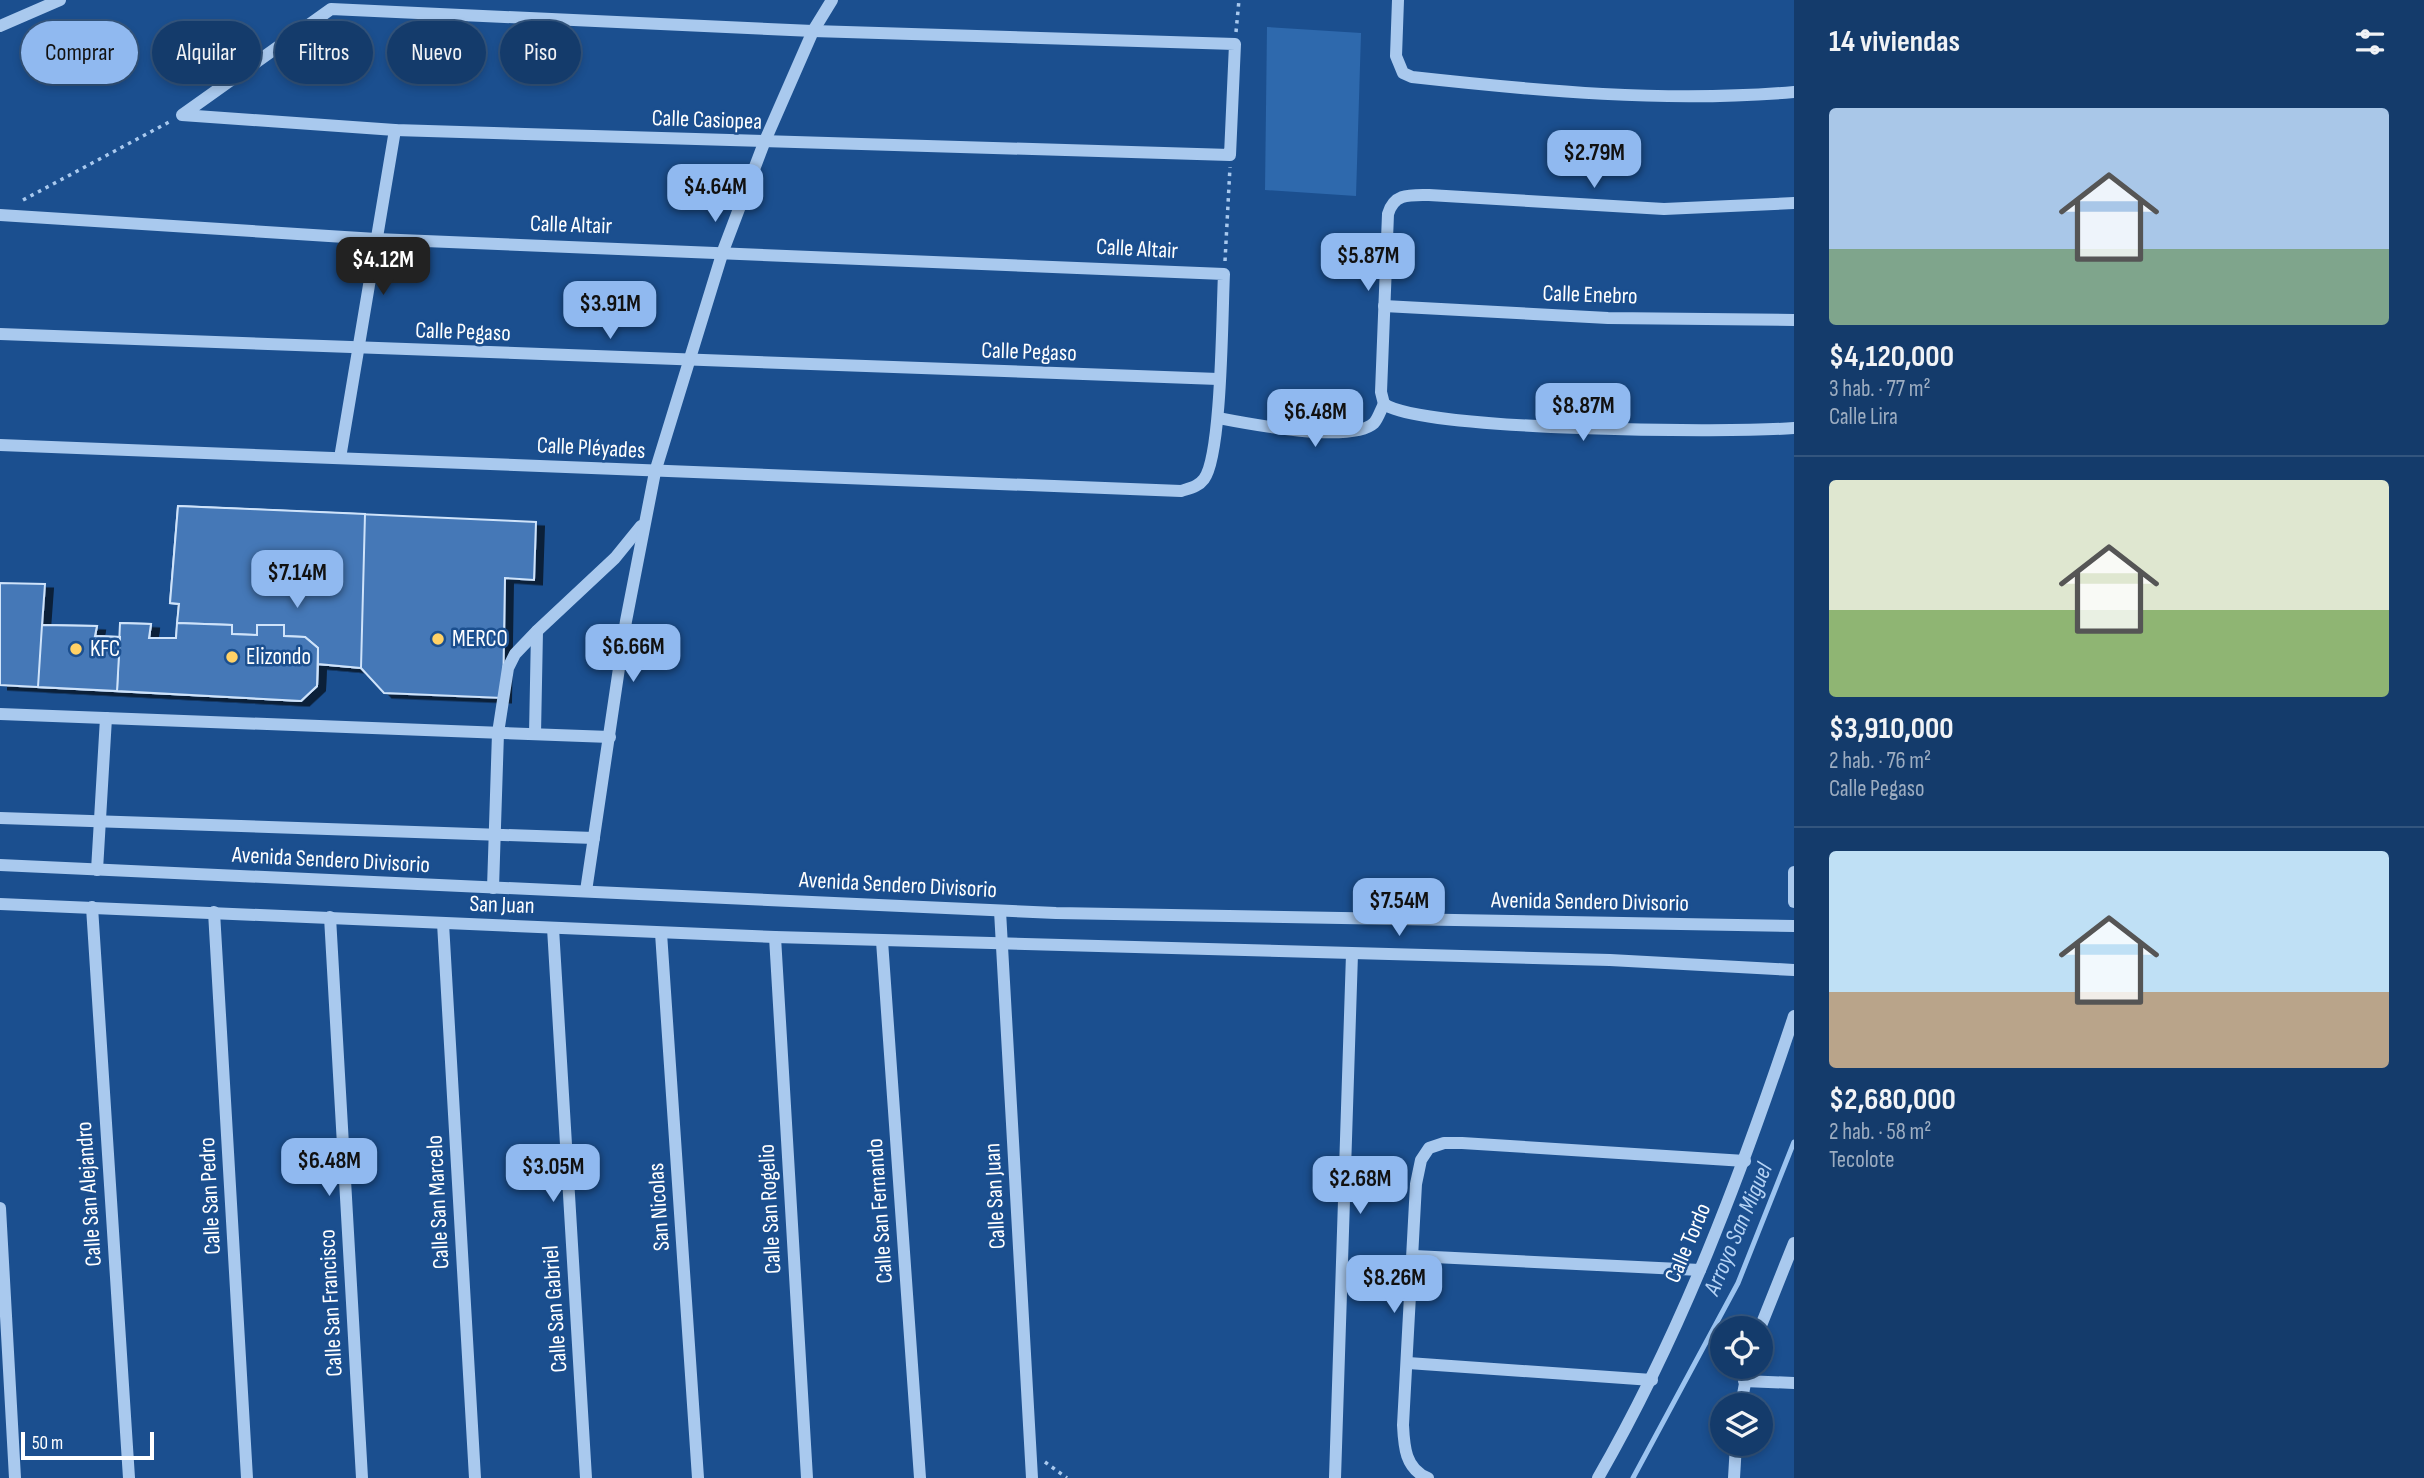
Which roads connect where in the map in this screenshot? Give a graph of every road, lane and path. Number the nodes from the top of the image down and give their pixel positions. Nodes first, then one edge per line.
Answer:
1 (60, 0) edge
2 (832, 0) edge
3 (1239, 0) edge
4 (1398, 0) edge
5 (0, 26) edge
6 (813, 32) junction
7 (1235, 44) junction
8 (1794, 92) edge
9 (182, 116) junction
10 (395, 131) junction
11 (764, 143) junction
12 (1230, 155) junction
13 (1794, 203) edge
14 (12, 206) dead end
15 (0, 215) edge
16 (376, 239) junction
17 (723, 251) junction
18 (1224, 274) junction
19 (1384, 306) junction
20 (1794, 320) edge
21 (0, 334) edge
22 (358, 349) junction
23 (688, 361) junction
24 (1218, 379) junction
25 (1384, 404) junction
26 (1218, 418) junction
27 (1794, 428) edge
28 (0, 445) edge
29 (340, 458) junction
30 (655, 472) junction
31 (643, 523) junction
32 (537, 631) junction
33 (0, 714) edge
34 (106, 718) junction
35 (498, 733) junction
36 (536, 734) junction
37 (610, 737) junction
38 (0, 818) edge
39 (100, 822) junction
40 (495, 835) junction
41 (594, 838) junction
42 (0, 865) edge
43 (97, 870) junction
44 (1794, 872) edge
45 (493, 888) junction
46 (586, 891) junction
47 (1794, 902) edge
48 (0, 904) edge
49 (92, 907) junction
50 (1000, 911) junction
51 (214, 912) junction
52 (330, 916) junction
53 (443, 923) junction
54 (1794, 926) edge
55 (553, 928) junction
56 (661, 933) junction
57 (775, 937) junction
58 (882, 941) junction
59 (1002, 945) junction
60 (1352, 954) junction
61 (1794, 970) edge
62 (1794, 1016) edge
63 (1745, 1161) junction
64 (0, 1208) edge
65 (1794, 1243) edge
66 (1414, 1256) junction
67 (1789, 1269) edge
68 (1700, 1270) junction
69 (1766, 1316) edge
70 (1408, 1363) junction
71 (1652, 1380) junction
72 (1744, 1381) joint
73 (1794, 1383) edge
74 (1742, 1393) edge
75 (1031, 1454) junction
76 (1735, 1456) edge
77 (1425, 1477) edge
78 (15, 1478) edge
79 (129, 1478) edge
80 (247, 1478) edge
81 (362, 1478) edge
82 (475, 1478) edge
83 (586, 1478) edge
84 (698, 1478) edge
85 (807, 1478) edge
86 (920, 1478) edge
87 (1032, 1478) edge
88 (1067, 1478) edge
89 (1335, 1478) edge
90 (1598, 1478) edge
91 (1734, 1478) edge

1 - 5 street
2 - 6 street
3 - 7 path
4 - 8 street
6 - 7 street
6 - 9 street
6 - 11 street
7 - 12 street
9 - 10 street, Calle Casiopea
9 - 14 path
10 - 11 street, Calle Casiopea
10 - 16 street
11 - 12 street, Calle Casiopea
11 - 17 street
12 - 18 path
13 - 19 street
15 - 16 street, Calle Altair
16 - 17 street, Calle Altair
16 - 22 street
17 - 18 street, Calle Altair
17 - 23 street
18 - 24 street
19 - 20 street, Calle Enebro
19 - 25 street
21 - 22 street, Calle Pegaso
22 - 23 street, Calle Pegaso
22 - 29 street
23 - 24 street, Calle Pegaso
23 - 30 street
24 - 26 street
25 - 26 street
25 - 27 street
26 - 30 street, Calle Pléyades
28 - 29 street, Calle Pléyades
29 - 30 street, Calle Pléyades
30 - 31 street
31 - 32 street
31 - 37 street
32 - 35 street
32 - 36 street
33 - 34 street
34 - 35 street
34 - 39 street
35 - 36 street
35 - 40 street
36 - 37 street
37 - 41 street
38 - 39 street
39 - 40 street
39 - 43 street
40 - 41 street
40 - 45 street
41 - 46 street
42 - 43 street, Avenida Sendero Divisorio
43 - 45 street, Avenida Sendero Divisorio
44 - 47 street
45 - 46 street, Avenida Sendero Divisorio
46 - 50 street, Avenida Sendero Divisorio
48 - 49 street, San Juan
49 - 51 street, San Juan
49 - 79 street, Calle San Alejandro
50 - 54 street, Avenida Sendero Divisorio
50 - 59 street, Calle San Juan
51 - 52 street, San Juan
51 - 80 street, Calle San Pedro
52 - 53 street, San Juan
52 - 81 street, Calle San Francisco
53 - 55 street, San Juan
53 - 82 street, Calle San Marcelo
55 - 56 street, San Juan
55 - 83 street, Calle San Gabriel
56 - 57 street, San Juan
56 - 84 street, San Nicolas
57 - 58 street, San Juan
57 - 85 street, Calle San Rogelio
58 - 59 street, San Juan
58 - 86 street, Calle San Fernando
59 - 60 street
59 - 75 street, Calle San Juan
60 - 61 street
60 - 89 street
62 - 63 street, Calle Tordo
63 - 66 street
63 - 68 street, Calle Tordo
64 - 78 street
65 - 67 street
66 - 68 street
66 - 70 street
67 - 69 street
68 - 71 street, Calle Tordo
70 - 71 street
70 - 77 street
71 - 90 street, Calle Tordo
72 - 73 street
72 - 74 street
75 - 87 street, Calle San Juan
75 - 88 path
76 - 91 street

